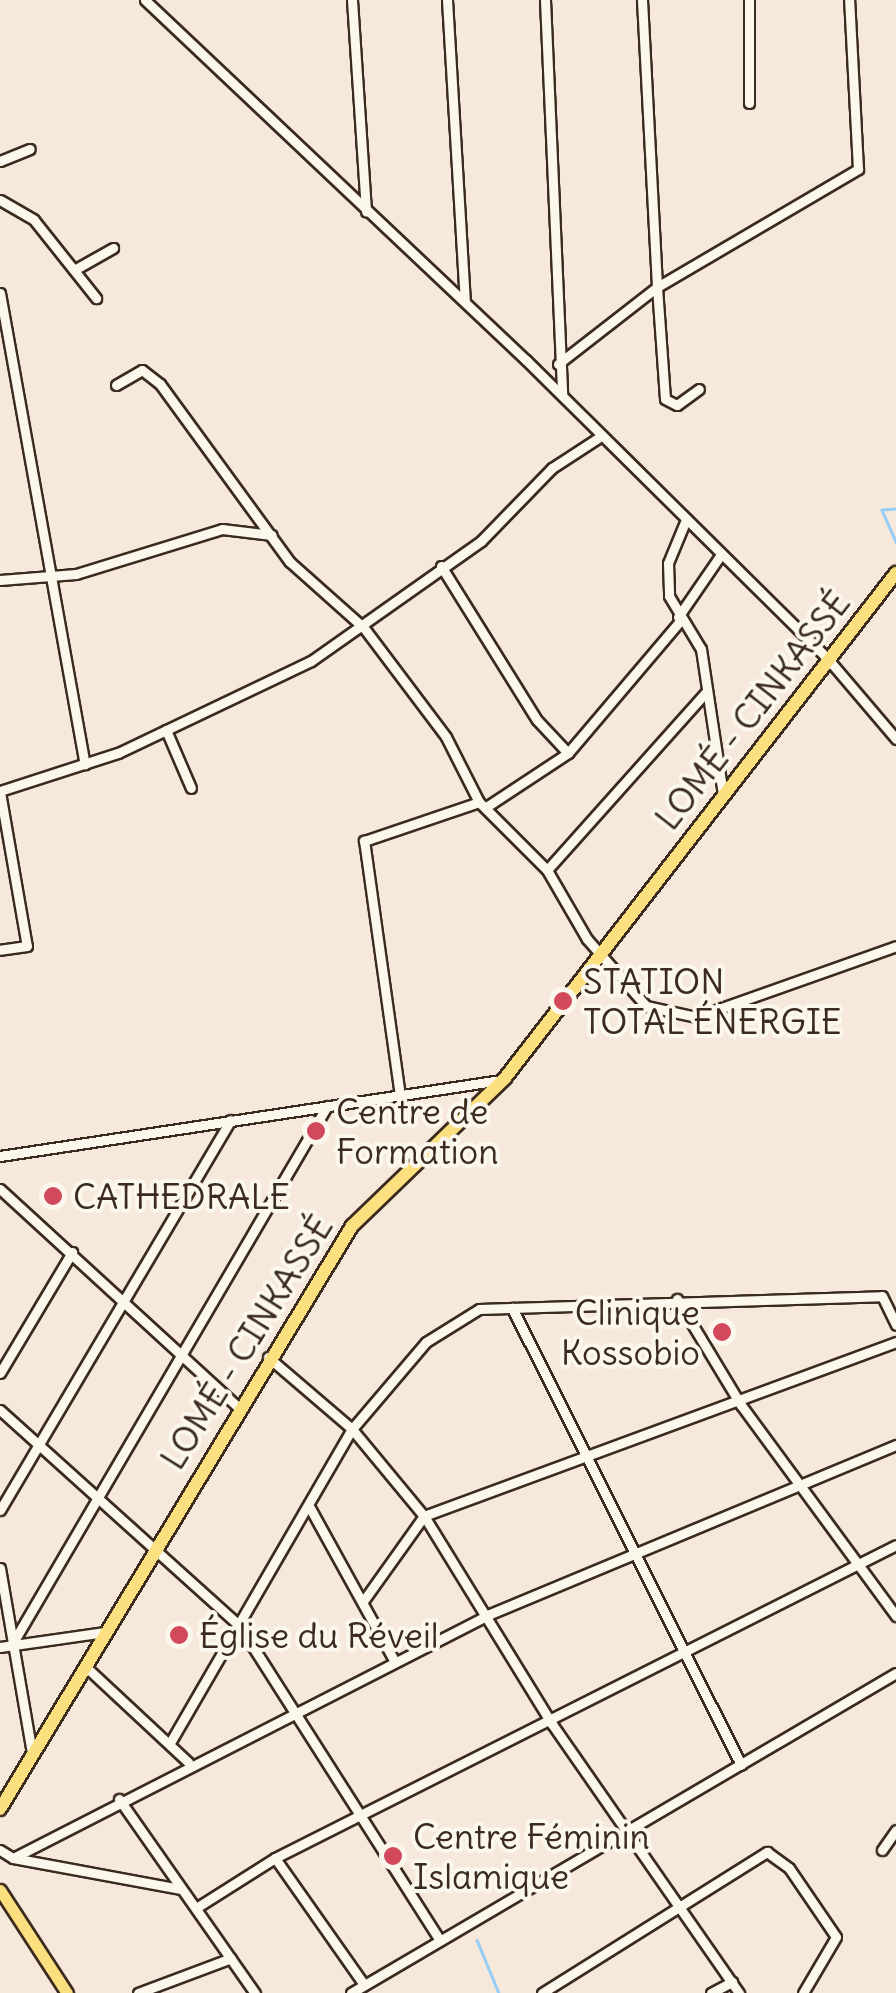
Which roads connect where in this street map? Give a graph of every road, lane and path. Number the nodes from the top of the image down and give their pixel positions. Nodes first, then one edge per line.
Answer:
1 (145, 0) edge
2 (352, 0) edge
3 (447, 0) edge
4 (544, 0) edge
5 (642, 0) edge
6 (748, 0) edge
7 (850, 0) edge
8 (749, 104) dead end
9 (30, 149) dead end
10 (0, 161) edge
11 (0, 200) edge
12 (366, 212) junction
13 (113, 248) dead end
14 (74, 270) junction
15 (656, 287) junction
16 (0, 294) edge
17 (96, 298) dead end
18 (465, 300) junction
19 (5, 356) edge
20 (558, 364) junction
21 (116, 385) dead end
22 (699, 389) dead end
23 (562, 395) junction
24 (598, 438) junction
25 (250, 497) junction
26 (685, 522) junction
27 (242, 526) junction
28 (276, 537) junction
29 (720, 556) junction
30 (441, 566) junction
31 (48, 572) junction
32 (896, 573) edge
33 (0, 580) edge
34 (679, 620) junction
35 (364, 628) junction
36 (828, 660) junction
37 (706, 692) junction
38 (166, 730) junction
39 (896, 739) edge
40 (568, 754) junction
41 (85, 764) junction
42 (191, 788) dead end
43 (0, 792) edge
44 (723, 794) junction
45 (482, 804) junction
46 (548, 870) junction
47 (896, 946) edge
48 (0, 950) edge
49 (600, 958) junction
50 (505, 1078) junction
51 (400, 1096) junction
52 (327, 1106) junction
53 (230, 1120) junction
54 (0, 1156) edge
55 (0, 1189) edge
56 (72, 1252) junction
57 (677, 1299) junction
58 (124, 1300) junction
59 (512, 1308) junction
60 (896, 1325) edge
61 (896, 1342) edge
62 (181, 1354) junction
63 (268, 1357) junction
64 (0, 1374) edge
65 (741, 1404) junction
66 (239, 1408) junction
67 (0, 1410) edge
68 (352, 1429) junction
69 (896, 1444) edge
70 (37, 1448) junction
71 (586, 1460) junction
72 (798, 1487) junction
73 (98, 1500) junction
74 (310, 1508) junction
75 (0, 1510) edge
76 (424, 1516) junction
77 (156, 1545) junction
78 (896, 1545) edge
79 (632, 1556) junction
80 (856, 1566) junction
81 (0, 1568) edge
82 (364, 1600) junction
83 (490, 1614) junction
84 (896, 1616) edge
85 (239, 1625) junction
86 (106, 1632) junction
87 (5, 1646) edge
88 (684, 1654) junction
89 (394, 1660) junction
90 (86, 1666) junction
91 (896, 1673) edge
92 (294, 1716) junction
93 (552, 1724) junction
94 (171, 1742) junction
95 (33, 1756) junction
96 (188, 1762) junction
97 (741, 1765) junction
98 (118, 1799) junction
99 (0, 1809) edge
100 (360, 1818) junction
101 (626, 1828) junction
102 (896, 1830) edge
103 (0, 1850) edge
104 (882, 1850) dead end
105 (13, 1858) junction
106 (275, 1858) junction
107 (0, 1890) edge
108 (181, 1890) junction
109 (678, 1904) junction
110 (196, 1908) junction
111 (440, 1940) junction
112 (230, 1958) junction
113 (732, 1982) junction
114 (364, 1983) junction
115 (353, 1992) edge
116 (67, 1993) edge
117 (138, 1993) edge
118 (255, 1993) edge
119 (542, 1993) edge
120 (711, 1993) edge
121 (739, 1993) edge
122 (802, 1993) edge

1 - 12 street
2 - 12 street
3 - 18 street
4 - 20 street
5 - 15 street
6 - 8 street
7 - 15 street
9 - 10 street
11 - 14 street
12 - 18 street
13 - 14 street
14 - 17 street
15 - 20 street
15 - 22 street
16 - 19 street
18 - 23 street
19 - 31 street
20 - 23 street
21 - 25 street
23 - 24 street
24 - 26 street
24 - 30 street
25 - 27 street
25 - 28 street
26 - 29 street
26 - 34 street
27 - 28 street
27 - 31 street
28 - 35 street
29 - 34 street
29 - 36 street
30 - 35 street
30 - 40 street
31 - 33 street
31 - 41 street
32 - 36 highway, LOMÉ - CINKASSÉ
34 - 37 street
34 - 40 street
35 - 38 street
35 - 45 street
36 - 39 street
36 - 44 highway, LOMÉ - CINKASSÉ
37 - 44 street
37 - 46 street
38 - 41 street
38 - 42 street
40 - 45 street
41 - 43 street
43 - 48 street
44 - 49 highway, LOMÉ - CINKASSÉ
45 - 46 street
45 - 51 street
46 - 49 street
47 - 49 street
49 - 50 highway, LOMÉ - CINKASSÉ
50 - 51 street
50 - 63 highway, LOMÉ - CINKASSÉ
51 - 52 street
52 - 53 street
52 - 62 street
53 - 54 street
53 - 58 street
55 - 56 street
56 - 58 street
56 - 64 street
57 - 59 street
57 - 60 street
57 - 65 street
58 - 62 street
58 - 70 street
59 - 68 street
59 - 71 street
61 - 65 street
62 - 66 street
62 - 73 street
63 - 66 highway, LOMÉ - CINKASSÉ
63 - 68 street
65 - 71 street
65 - 72 street
66 - 77 highway, LOMÉ - CINKASSÉ
67 - 70 street
68 - 74 street
68 - 76 street
69 - 72 street
70 - 73 street
70 - 75 street
71 - 76 street
71 - 79 street
72 - 79 street
72 - 80 street
73 - 77 street
73 - 87 street
74 - 82 street
74 - 85 street
76 - 82 street
76 - 83 street
77 - 85 street
77 - 86 highway, LOMÉ - CINKASSÉ
78 - 80 street
79 - 83 street
79 - 88 street
80 - 84 street
80 - 88 street
81 - 87 street
82 - 89 street
83 - 89 street
83 - 93 street
85 - 92 street
85 - 94 street
86 - 87 street
86 - 90 highway, LOMÉ - CINKASSÉ
87 - 95 street
88 - 93 street
88 - 97 street
89 - 92 street
90 - 94 street
90 - 95 highway, LOMÉ - CINKASSÉ
91 - 97 street
92 - 96 street
92 - 100 street
93 - 100 street
93 - 101 street
94 - 96 street
95 - 99 highway, LOMÉ - CINKASSÉ
96 - 98 street
97 - 101 street
98 - 105 street
98 - 108 street
100 - 106 street
100 - 111 street
101 - 109 street
101 - 111 street
102 - 104 street
103 - 105 street
105 - 108 street
106 - 110 street
106 - 114 street
107 - 116 main road
108 - 110 street
109 - 113 street
109 - 119 street
109 - 122 street
110 - 112 street
111 - 114 street
112 - 117 street
112 - 118 street
113 - 120 street
113 - 121 street
114 - 115 street

